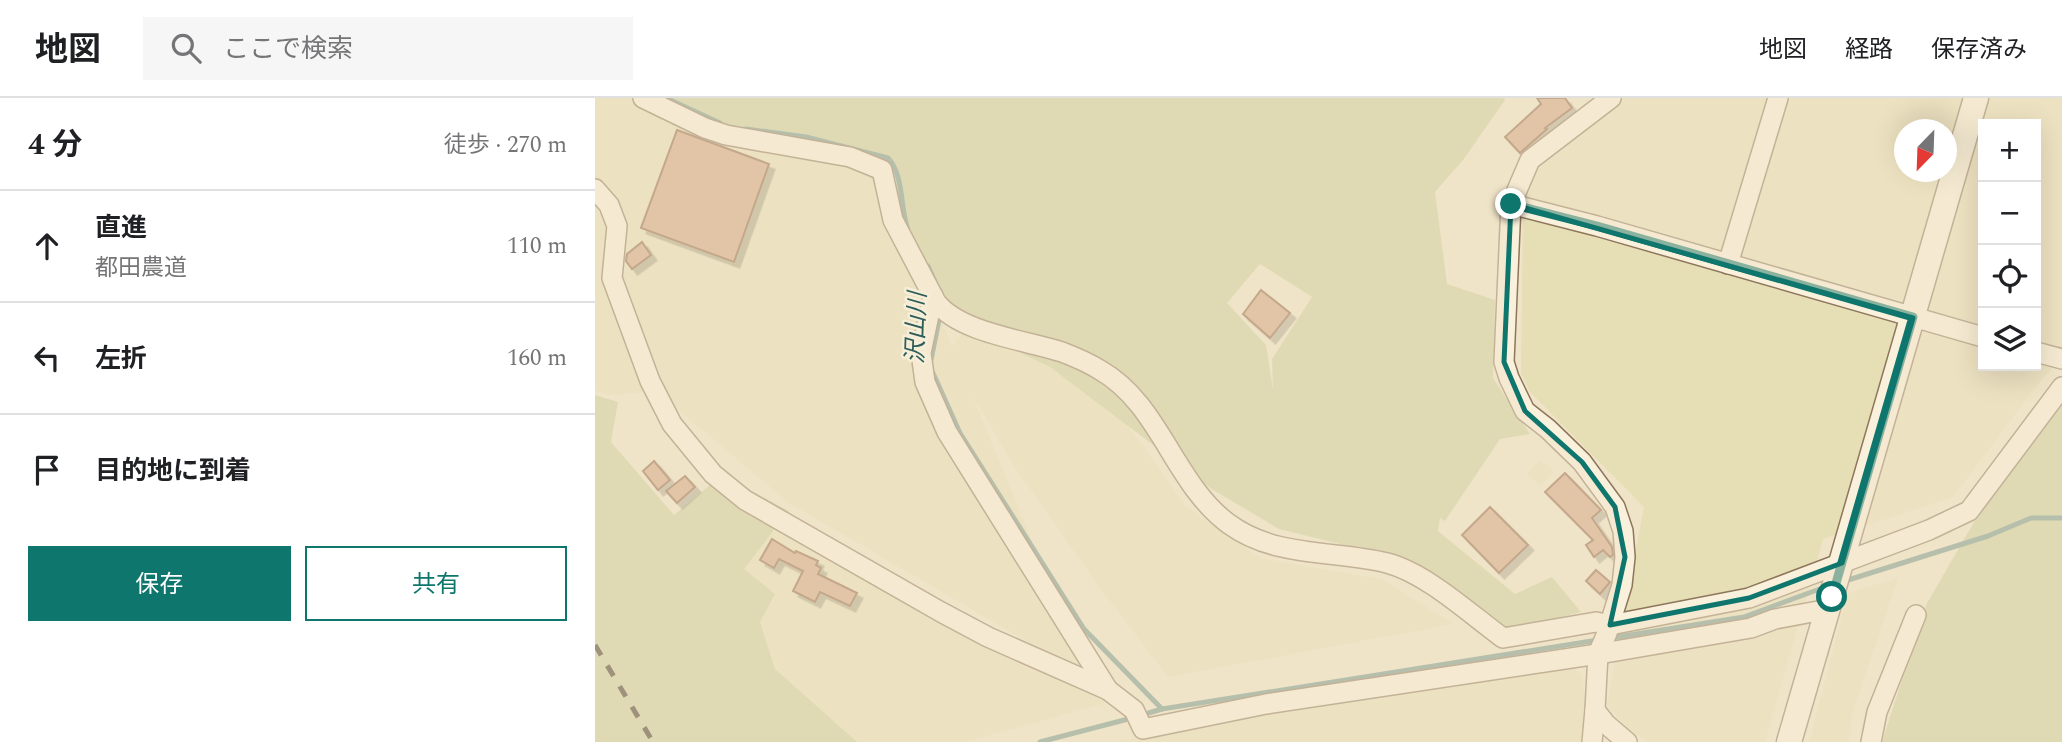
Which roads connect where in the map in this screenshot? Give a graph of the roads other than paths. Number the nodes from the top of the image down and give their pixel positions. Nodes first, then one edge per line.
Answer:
1 (643, 98) edge
2 (1611, 98) edge
3 (1778, 98) edge
4 (1976, 98) edge
5 (595, 189) edge
6 (1511, 204) junction
7 (1728, 264) junction
8 (938, 304) junction
9 (1913, 317) junction
10 (1978, 336) edge
11 (2041, 353) edge
12 (2062, 359) edge
13 (2062, 387) edge
14 (1841, 566) junction
15 (1830, 603) junction
16 (1916, 615) dead end
17 (1604, 640) junction
18 (1108, 690) junction
19 (1595, 710) junction
20 (1592, 742) edge
21 (1627, 742) edge
22 (1789, 742) edge
23 (1871, 742) edge

1 - 8 street
2 - 6 street
3 - 7 street
4 - 9 street
5 - 18 street
6 - 7 street
6 - 17 street
7 - 9 street
8 - 17 street
8 - 18 street
9 - 10 street
9 - 14 street
11 - 12 street
13 - 14 street
14 - 15 street
14 - 17 street
15 - 17 street
15 - 22 street
16 - 23 street
17 - 18 street
17 - 19 street
19 - 20 street
19 - 21 street

